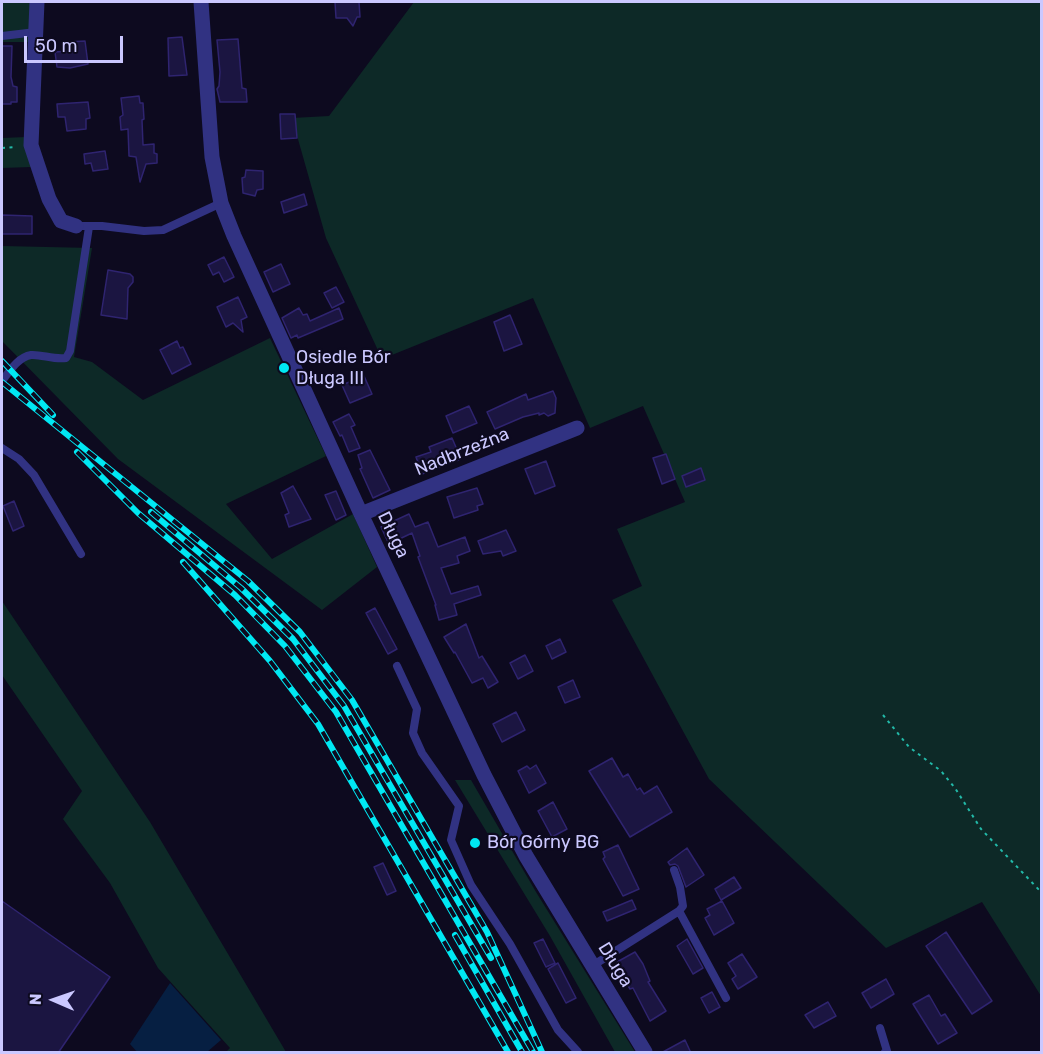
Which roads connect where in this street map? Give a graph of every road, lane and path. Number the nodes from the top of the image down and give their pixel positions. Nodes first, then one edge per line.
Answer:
1 (37, 2) edge
2 (201, 2) edge
3 (36, 32) junction
4 (2, 36) edge
5 (221, 203) junction
6 (83, 227) junction
7 (2, 381) edge
8 (577, 428) dead end
9 (2, 448) edge
10 (361, 514) junction
11 (81, 554) dead end
12 (397, 666) dead end
13 (883, 716) dead end
14 (674, 870) dead end
15 (1041, 893) edge
16 (679, 911) junction
17 (592, 966) junction
18 (726, 998) dead end
19 (880, 1028) dead end
20 (578, 1053) edge
21 (645, 1053) edge
22 (885, 1053) edge

1 - 3 street
2 - 5 street, Długa
3 - 4 lane
3 - 6 street
5 - 6 lane
5 - 10 street, Długa
6 - 7 lane
8 - 10 street, Nadbrzeżna
9 - 11 lane
10 - 17 street, Długa
12 - 20 lane
13 - 15 path
14 - 16 lane
16 - 17 lane
16 - 18 lane
17 - 21 street, Długa
19 - 22 lane

